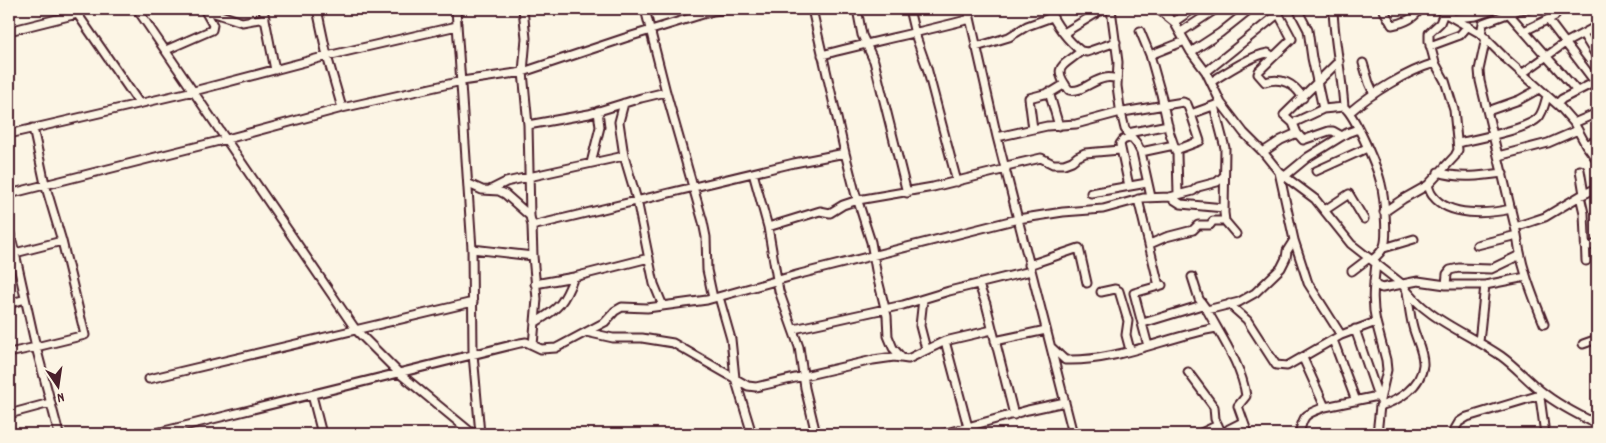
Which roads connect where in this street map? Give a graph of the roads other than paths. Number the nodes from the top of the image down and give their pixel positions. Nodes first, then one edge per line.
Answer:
1 (137, 9) edge
2 (205, 9) edge
3 (263, 9) edge
4 (456, 9) edge
5 (526, 9) edge
6 (645, 9) edge
7 (730, 9) edge
8 (812, 9) edge
9 (857, 9) edge
10 (909, 9) edge
11 (968, 9) edge
12 (1048, 9) edge
13 (1103, 9) edge
14 (1111, 9) edge
15 (1158, 9) edge
16 (1193, 9) edge
17 (1216, 9) edge
18 (1250, 9) edge
19 (1297, 9) edge
20 (1333, 9) edge
21 (1383, 9) edge
22 (1420, 9) edge
23 (1496, 9) edge
24 (1529, 9) edge
25 (1556, 9) edge
26 (713, 10) edge
27 (76, 11) edge
28 (320, 11) edge
29 (1277, 11) edge
30 (1440, 11) edge
31 (1509, 14) junction
32 (1052, 17) junction
33 (265, 18) junction
34 (1455, 18) junction
35 (970, 19) junction
36 (1548, 20) junction
37 (1174, 22) junction
38 (458, 26) junction
39 (1468, 26) junction
40 (1597, 26) edge
41 (9, 31) edge
42 (650, 31) junction
43 (1140, 31) dead end
44 (1524, 31) junction
45 (1181, 32) junction
46 (1064, 33) junction
47 (915, 34) junction
48 (1583, 34) junction
49 (1483, 36) junction
50 (1186, 41) junction
51 (1116, 42) junction
52 (1565, 43) junction
53 (866, 44) junction
54 (1430, 46) junction
55 (976, 47) junction
56 (166, 50) junction
57 (1081, 51) junction
58 (1191, 52) junction
59 (822, 54) junction
60 (1150, 55) junction
61 (327, 56) junction
62 (1545, 56) junction
63 (1272, 57) junction
64 (1597, 57) edge
65 (1339, 61) junction
66 (1363, 63) dead end
67 (1435, 63) junction
68 (275, 70) junction
69 (523, 72) junction
70 (1206, 72) junction
71 (1523, 73) junction
72 (1118, 79) junction
73 (1596, 81) edge
74 (462, 82) junction
75 (1211, 82) junction
76 (1317, 82) junction
77 (1064, 84) junction
78 (1539, 89) junction
79 (194, 91) junction
80 (1577, 91) junction
81 (666, 92) junction
82 (1049, 92) junction
83 (1374, 94) junction
84 (1546, 96) junction
85 (1302, 98) junction
86 (138, 103) junction
87 (624, 103) junction
88 (1557, 104) junction
89 (1218, 105) junction
90 (1164, 106) junction
91 (342, 108) junction
92 (1323, 109) junction
93 (1347, 110) junction
94 (598, 111) junction
95 (1488, 111) junction
96 (1121, 112) junction
97 (1597, 113) edge
98 (1191, 114) junction
99 (1293, 123) junction
100 (1574, 123) junction
101 (528, 125) junction
102 (1168, 125) junction
103 (1059, 126) junction
104 (33, 128) junction
105 (1033, 129) junction
106 (1358, 129) junction
107 (1578, 130) junction
108 (1297, 133) junction
109 (9, 134) edge
110 (1129, 135) junction
111 (1494, 135) junction
112 (1342, 136) junction
113 (997, 137) junction
114 (227, 139) junction
115 (1597, 140) edge
116 (1458, 143) junction
117 (1586, 145) junction
118 (1175, 148) junction
119 (1367, 148) junction
120 (1120, 150) junction
121 (1141, 152) junction
122 (1263, 152) junction
123 (845, 154) junction
124 (624, 156) junction
125 (1498, 156) junction
126 (1597, 160) edge
127 (591, 162) junction
128 (1006, 168) junction
129 (1580, 170) dead end
130 (1316, 172) dead end
131 (1438, 172) junction
132 (753, 173) junction
133 (1502, 173) junction
134 (1282, 174) junction
135 (1224, 176) junction
136 (529, 178) junction
137 (957, 182) junction
138 (1147, 183) junction
139 (45, 184) junction
140 (469, 184) junction
141 (1428, 185) junction
142 (1129, 186) junction
143 (693, 188) junction
144 (1597, 188) edge
145 (490, 190) junction
146 (907, 193) junction
147 (1091, 193) dead end
148 (9, 194) edge
149 (1178, 194) junction
150 (1582, 195) junction
151 (1150, 197) junction
152 (1170, 197) junction
153 (1138, 199) junction
154 (637, 200) junction
155 (858, 200) junction
156 (1224, 208) junction
157 (1511, 209) junction
158 (1324, 210) junction
159 (1384, 212) junction
160 (530, 216) junction
161 (1018, 219) junction
162 (1364, 219) dead end
163 (1225, 221) junction
164 (532, 226) junction
165 (768, 227) junction
166 (1515, 227) junction
167 (9, 230) edge
168 (1236, 234) dead end
169 (1517, 235) junction
170 (1414, 239) dead end
171 (1294, 240) junction
172 (62, 241) junction
173 (1150, 244) junction
174 (1597, 244) edge
175 (1476, 245) dead end
176 (1585, 247) junction
177 (1384, 248) junction
178 (472, 249) junction
179 (12, 254) edge
180 (874, 255) junction
181 (1520, 255) junction
182 (533, 256) junction
183 (649, 258) junction
184 (1372, 260) junction
185 (1586, 261) dead end
186 (1030, 268) junction
187 (1352, 271) dead end
188 (574, 277) junction
189 (1192, 277) dead end
190 (1526, 277) junction
191 (776, 280) junction
192 (1374, 282) junction
193 (1087, 283) dead end
194 (536, 284) junction
195 (1402, 284) junction
196 (979, 285) junction
197 (1446, 285) junction
198 (1485, 285) junction
199 (1101, 292) dead end
200 (1407, 292) junction
201 (716, 298) junction
202 (923, 299) junction
203 (25, 300) junction
204 (473, 302) junction
205 (9, 304) edge
206 (1229, 304) junction
207 (663, 306) junction
208 (1204, 307) junction
209 (886, 309) junction
210 (536, 322) junction
211 (1376, 322) junction
212 (1143, 323) junction
213 (1544, 324) dead end
214 (1216, 328) junction
215 (794, 329) junction
216 (1355, 329) junction
217 (356, 330) junction
218 (992, 330) junction
219 (1046, 330) junction
220 (586, 332) junction
221 (1341, 335) junction
222 (1597, 339) edge
223 (1333, 340) junction
224 (945, 341) junction
225 (995, 341) junction
226 (1479, 342) junction
227 (533, 344) junction
228 (1583, 344) dead end
229 (36, 346) junction
230 (1050, 346) junction
231 (1148, 346) junction
232 (926, 349) junction
233 (1130, 350) junction
234 (9, 353) edge
235 (473, 354) junction
236 (902, 358) junction
237 (1304, 358) junction
238 (1188, 372) dead end
239 (399, 373) junction
240 (803, 376) junction
241 (735, 378) junction
242 (149, 379) dead end
243 (1540, 393) junction
244 (312, 395) junction
245 (1356, 401) junction
246 (1379, 401) junction
247 (1065, 402) junction
248 (50, 403) junction
249 (1325, 407) junction
250 (9, 414) edge
251 (1014, 415) junction
252 (1243, 422) junction
253 (1597, 424) edge
254 (1218, 425) junction
255 (968, 427) junction
256 (162, 433) edge
257 (59, 434) edge
258 (152, 434) edge
259 (322, 434) edge
260 (473, 434) edge
261 (480, 434) edge
262 (752, 434) edge
263 (816, 434) edge
264 (943, 434) edge
265 (1073, 434) edge
266 (1199, 434) edge
267 (1223, 434) edge
268 (1248, 434) edge
269 (1299, 434) edge
270 (1377, 434) edge
271 (1452, 434) edge
272 (1545, 434) edge

1 - 56 street
2 - 33 street
2 - 56 street
3 - 33 street
4 - 38 street
5 - 69 street
6 - 42 street
7 - 26 street
8 - 59 street
9 - 53 street
10 - 47 street
11 - 35 street
12 - 32 street
13 - 46 street
14 - 51 street
15 - 37 street
16 - 37 street
17 - 45 street
18 - 58 street
19 - 76 street
20 - 65 street
21 - 22 street
23 - 34 street
24 - 31 street
25 - 36 street
26 - 42 street
27 - 41 street
27 - 86 street
28 - 61 street
29 - 63 street
29 - 70 street
30 - 34 street
30 - 54 street
31 - 44 street
31 - 49 street
32 - 46 street
32 - 55 street
33 - 68 street
34 - 39 street
35 - 47 street
35 - 55 street
36 - 44 street
36 - 52 street
37 - 45 street
38 - 61 street
38 - 74 street
39 - 49 street
39 - 54 street
40 - 48 street
42 - 69 street
42 - 81 street
43 - 60 street
44 - 62 street
45 - 50 street
46 - 57 street
47 - 53 street
47 - 137 street
48 - 52 street
48 - 64 street
49 - 71 street
49 - 95 street
50 - 58 street
50 - 60 street
51 - 57 street
51 - 72 street
52 - 62 street
52 - 73 street
53 - 59 street
53 - 146 street
54 - 67 street
55 - 113 street
56 - 79 street
57 - 77 street
58 - 70 street
59 - 123 street
60 - 90 street
61 - 68 street
61 - 91 street
62 - 71 street
62 - 80 street
63 - 75 street
63 - 85 street
65 - 76 street
65 - 93 street
66 - 83 street
67 - 83 street
67 - 116 street
68 - 79 street
69 - 74 street
69 - 101 street
70 - 75 street
71 - 78 street
72 - 77 street
72 - 96 street
73 - 80 street
74 - 91 street
74 - 140 street
75 - 89 street
76 - 85 street
76 - 92 street
77 - 82 street
78 - 84 street
78 - 95 street
79 - 86 street
79 - 114 street
80 - 88 street
81 - 87 street
81 - 143 street
82 - 103 street
82 - 105 street
83 - 93 street
84 - 88 street
84 - 111 street
85 - 99 street
86 - 104 street
87 - 94 street
87 - 124 street
88 - 100 street
89 - 98 street
89 - 122 street
89 - 135 street
90 - 96 street
90 - 98 street
90 - 102 street
91 - 114 street
92 - 93 street
92 - 99 street
93 - 106 street
94 - 101 street
94 - 127 street
95 - 111 street
96 - 103 street
96 - 110 street
97 - 100 street
98 - 118 street
99 - 108 street
100 - 107 street
101 - 136 street
102 - 110 street
102 - 118 street
103 - 105 street
104 - 109 street
104 - 139 street
105 - 113 street
106 - 112 street
106 - 119 street
107 - 117 street
107 - 125 street
108 - 112 street
108 - 122 street
110 - 120 street
110 - 121 street
111 - 116 street
111 - 125 street
112 - 134 street
113 - 128 street
114 - 139 street
114 - 217 street
115 - 117 street
116 - 131 street
117 - 126 street
118 - 121 street
118 - 149 street
119 - 130 street
119 - 159 street
120 - 128 street
120 - 142 street
121 - 138 street
122 - 134 street
123 - 132 street
123 - 155 street
124 - 127 street
124 - 154 street
125 - 133 street
127 - 136 street
128 - 137 street
128 - 161 street
129 - 150 street
131 - 133 street
131 - 141 street
132 - 143 street
132 - 165 street
133 - 157 street
134 - 158 street
134 - 171 street
135 - 149 street
135 - 156 street
136 - 145 street
136 - 160 street
137 - 146 street
138 - 142 street
138 - 151 street
139 - 148 street
139 - 172 street
140 - 145 street
140 - 178 street
141 - 157 street
141 - 159 street
142 - 147 street
143 - 154 street
143 - 201 street
144 - 150 street
145 - 160 street
146 - 155 street
149 - 152 street
150 - 166 street
150 - 176 street
151 - 152 street
151 - 153 street
152 - 156 street
153 - 161 street
153 - 173 street
154 - 164 street
154 - 183 street
155 - 165 street
155 - 180 street
156 - 163 street
157 - 166 street
158 - 162 street
158 - 184 street
159 - 177 street
160 - 164 street
161 - 180 street
161 - 186 street
163 - 168 street
163 - 173 street
164 - 182 street
165 - 191 street
166 - 169 street
167 - 179 street
169 - 175 street
169 - 181 street
170 - 177 street
171 - 206 street
171 - 221 street
172 - 179 street
172 - 229 street
173 - 212 street
174 - 176 street
176 - 185 street
177 - 184 street
178 - 182 street
178 - 204 street
179 - 203 street
180 - 191 street
180 - 209 street
181 - 190 street
181 - 197 street
182 - 194 street
183 - 188 street
183 - 207 street
184 - 187 street
184 - 192 street
184 - 195 street
186 - 193 street
186 - 196 street
186 - 219 street
188 - 194 street
188 - 210 street
189 - 208 street
190 - 198 street
190 - 213 street
191 - 201 street
191 - 215 street
192 - 195 street
192 - 211 street
194 - 210 street
195 - 197 street
195 - 200 street
196 - 202 street
196 - 218 street
197 - 198 street
198 - 226 street
199 - 233 street
200 - 226 street
200 - 246 street
201 - 207 street
201 - 241 street
202 - 209 street
202 - 232 street
203 - 205 street
203 - 229 street
204 - 217 street
204 - 235 street
206 - 208 street
206 - 237 street
207 - 220 street
208 - 212 street
208 - 214 street
209 - 215 street
209 - 236 street
210 - 227 street
211 - 216 street
211 - 246 street
212 - 231 street
214 - 231 street
214 - 252 street
215 - 240 street
216 - 221 street
216 - 246 street
217 - 239 street
217 - 242 street
218 - 224 street
218 - 225 street
219 - 225 street
219 - 230 street
220 - 227 street
220 - 241 street
221 - 223 street
222 - 228 street
223 - 237 street
223 - 245 street
224 - 232 street
224 - 255 street
225 - 251 street
226 - 243 street
227 - 235 street
229 - 234 street
229 - 248 street
230 - 233 street
230 - 247 street
231 - 233 street
232 - 236 street
235 - 239 street
235 - 261 street
236 - 240 street
237 - 249 street
238 - 254 street
239 - 244 street
239 - 260 street
240 - 241 street
240 - 263 street
241 - 262 street
243 - 253 street
243 - 271 street
243 - 272 street
244 - 256 street
244 - 259 street
245 - 246 street
245 - 249 street
246 - 270 street
247 - 251 street
247 - 265 street
248 - 250 street
248 - 257 street
249 - 269 street
251 - 255 street
252 - 267 street
252 - 268 street
254 - 266 street
254 - 267 street
255 - 264 street
256 - 258 street

